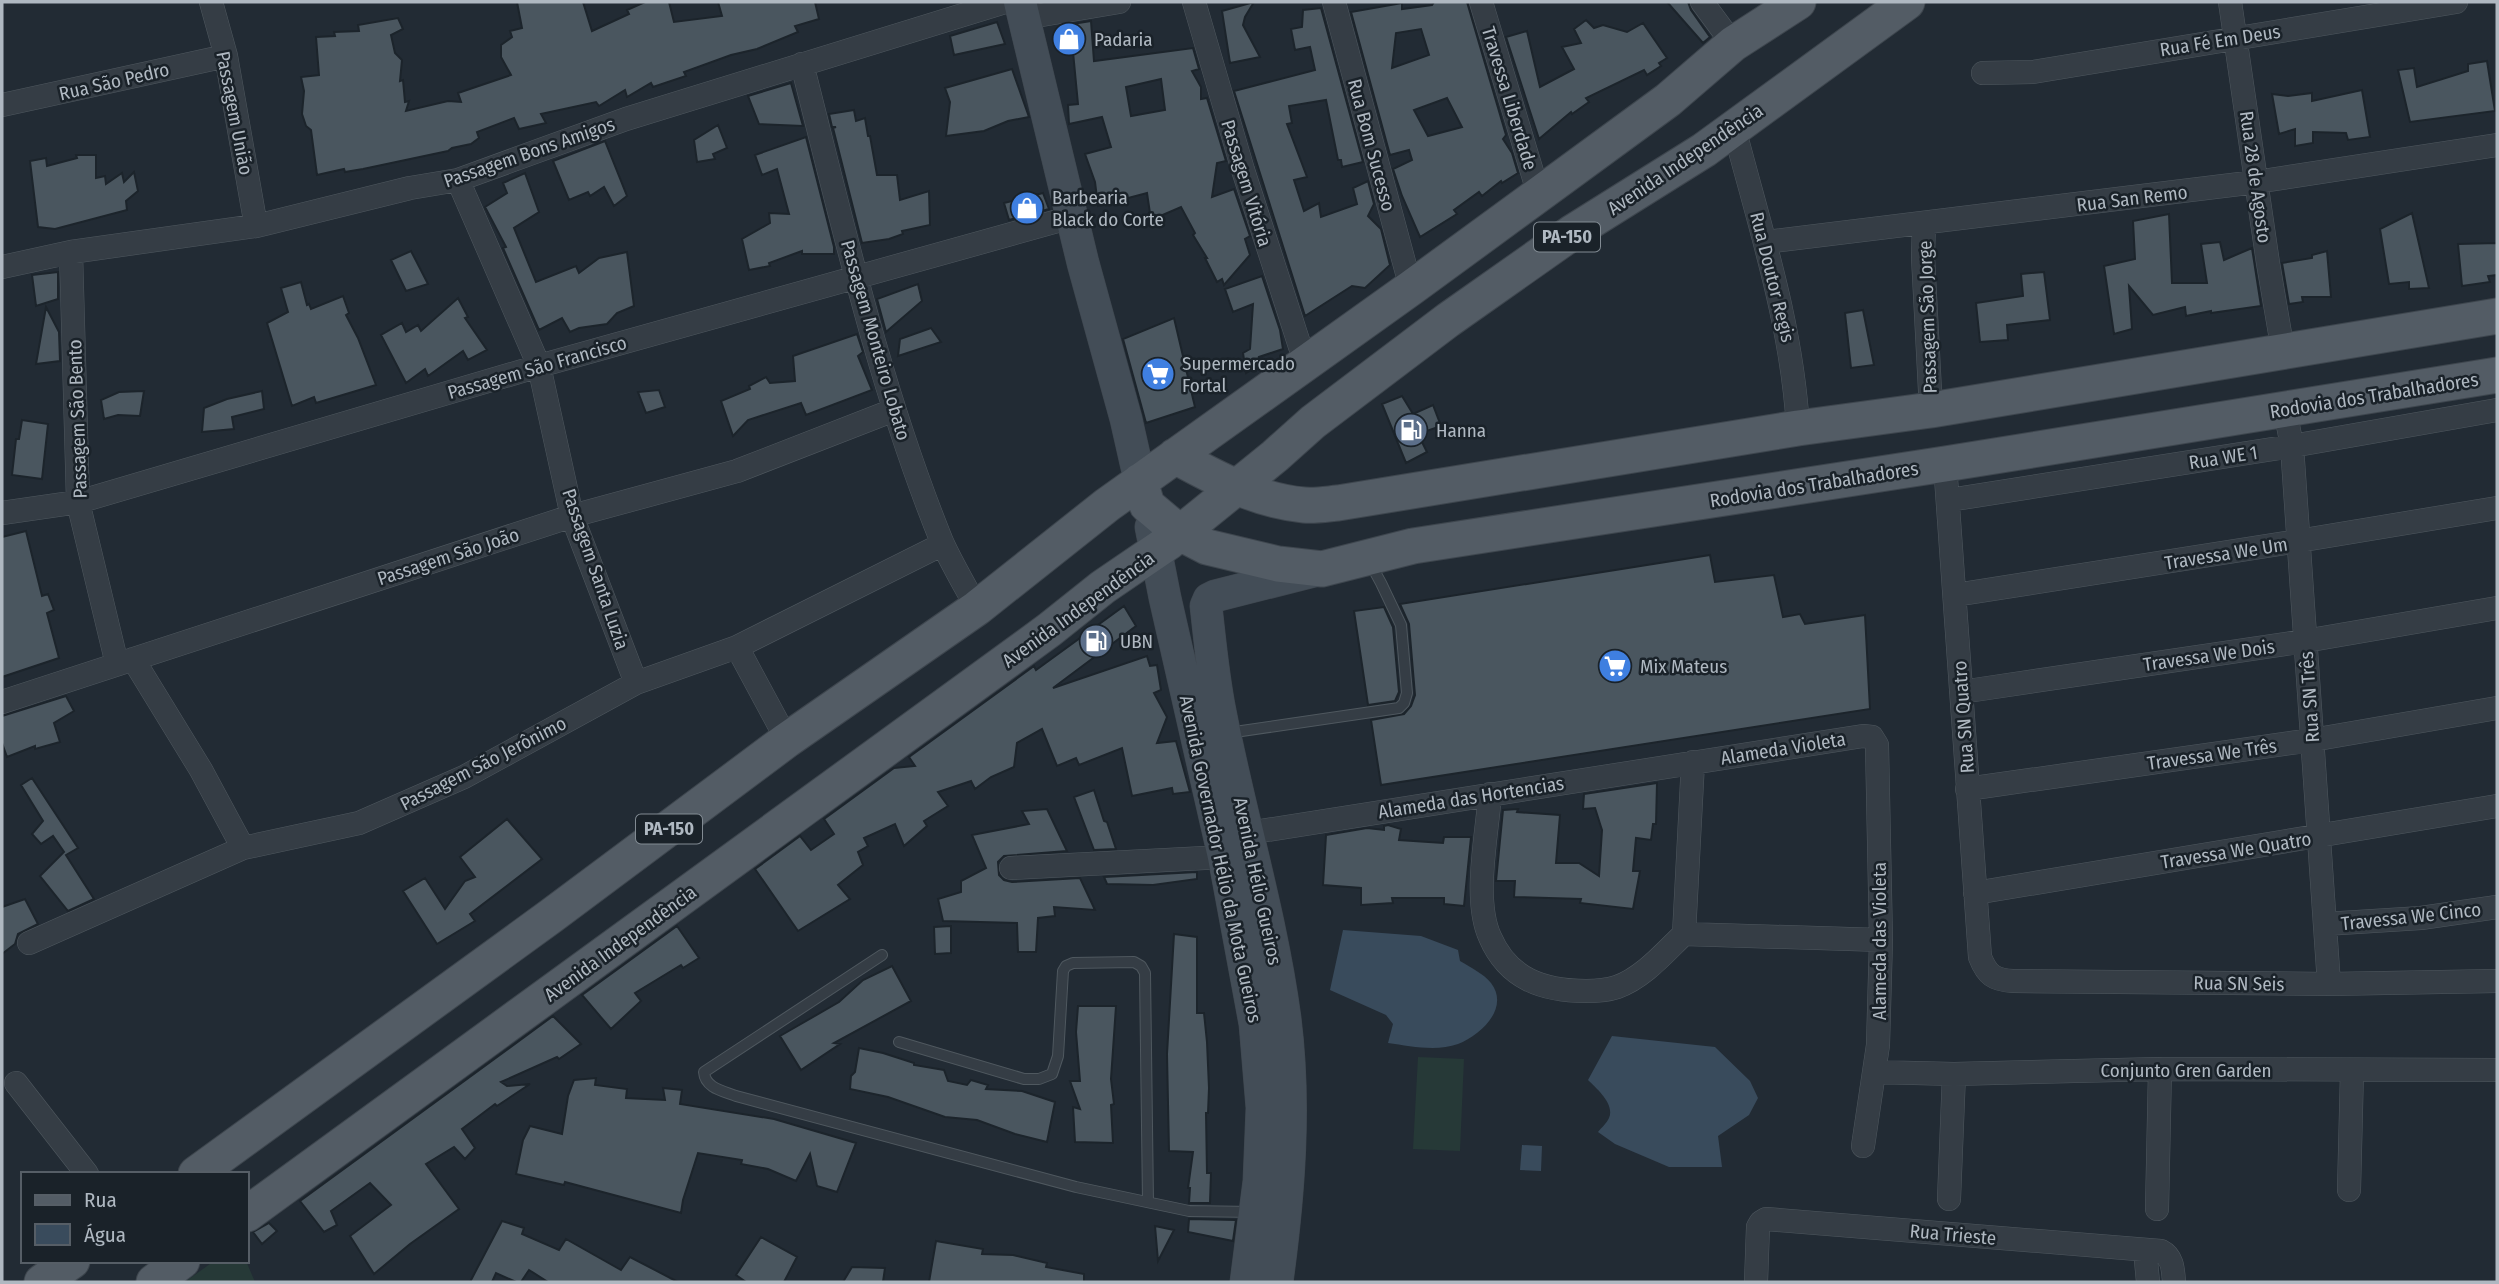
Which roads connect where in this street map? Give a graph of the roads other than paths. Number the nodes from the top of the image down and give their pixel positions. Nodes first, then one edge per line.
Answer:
1 (212, 2) edge
2 (1119, 2) edge
3 (1194, 2) edge
4 (1334, 2) edge
5 (1481, 2) edge
6 (1702, 2) edge
7 (1798, 2) edge
8 (1907, 2) edge
9 (2230, 2) edge
10 (2456, 2) edge
11 (1017, 7) edge
12 (2236, 37) junction
13 (1733, 44) junction
14 (226, 56) junction
15 (802, 64) junction
16 (1983, 73) dead end
17 (2, 105) edge
18 (1734, 128) junction
19 (2497, 145) edge
20 (458, 180) junction
21 (2256, 183) junction
22 (1539, 195) junction
23 (1072, 216) junction
24 (1924, 223) junction
25 (256, 226) junction
26 (1766, 242) junction
27 (71, 253) junction
28 (2, 267) edge
29 (856, 276) junction
30 (1411, 288) junction
31 (2497, 316) edge
32 (2283, 351) junction
33 (1305, 362) junction
34 (539, 366) junction
35 (2491, 372) edge
36 (1123, 406) junction
37 (894, 410) junction
38 (1931, 410) junction
39 (2285, 410) junction
40 (2497, 410) edge
41 (1798, 428) junction
42 (2292, 446) junction
43 (1175, 456) junction
44 (1945, 464) junction
45 (1237, 487) junction
46 (1144, 493) junction
47 (1948, 500) junction
48 (78, 502) junction
49 (2497, 508) edge
50 (2, 513) edge
51 (572, 516) junction
52 (2298, 541) junction
53 (1168, 542) junction
54 (943, 544) junction
55 (1367, 559) junction
56 (1322, 569) junction
57 (1955, 595) junction
58 (977, 608) junction
59 (2497, 608) edge
60 (2305, 641) junction
61 (737, 647) junction
62 (125, 662) junction
63 (636, 683) junction
64 (1961, 692) junction
65 (2, 702) edge
66 (2497, 708) edge
67 (1225, 733) junction
68 (1872, 737) joint
69 (788, 740) junction
70 (2312, 740) junction
71 (1693, 762) junction
72 (1967, 789) junction
73 (1490, 794) junction
74 (2497, 806) edge
75 (1248, 833) junction
76 (2318, 837) junction
77 (243, 848) junction
78 (1224, 857) junction
79 (1011, 868) dead end
80 (1975, 893) junction
81 (2497, 907) edge
82 (2325, 924) junction
83 (1684, 933) junction
84 (1881, 940) junction
85 (29, 943) dead end
86 (882, 955) dead end
87 (1985, 970) joint
88 (2497, 981) edge
89 (2329, 984) junction
90 (900, 1042) dead end
91 (2160, 1069) junction
92 (2497, 1070) edge
93 (2352, 1071) junction
94 (1874, 1072) junction
95 (1954, 1074) junction
96 (16, 1083) dead end
97 (1863, 1146) dead end
98 (85, 1172) edge
99 (199, 1172) edge
100 (2348, 1190) dead end
101 (1948, 1199) dead end
102 (1149, 1202) junction
103 (2157, 1209) dead end
104 (1256, 1212) junction
105 (248, 1213) edge
106 (2145, 1250) junction
107 (69, 1263) edge
108 (179, 1263) edge
109 (42, 1282) edge
110 (154, 1282) edge
111 (1247, 1282) edge
112 (1277, 1282) edge
113 (1756, 1282) edge
114 (2148, 1282) edge
115 (2175, 1282) edge

1 - 14 street, Passagem União
2 - 11 street, Passagem Bons Amigos
3 - 33 street, Passagem Vitória
4 - 30 street, Rua Bom Sucesso
5 - 22 street, Travessa Liberdade
6 - 13 street
7 - 13 main road, PA-150
8 - 18 main road, Avenida Independência / PA-150
9 - 12 street, Rua 28 de Agosto
10 - 12 street, Rua Fé Em Deus
11 - 15 street, Passagem Bons Amigos
11 - 23 main road
12 - 16 street, Rua Fé Em Deus
12 - 21 street, Rua 28 de Agosto
13 - 22 main road, PA-150
14 - 17 street, Rua São Pedro
14 - 25 street, Passagem União
15 - 20 street, Passagem Bons Amigos
15 - 29 street, Passagem Monteiro Lobato
18 - 26 street, Rua Doutor Regis
18 - 45 main road, Avenida Independência / PA-150
19 - 21 street, Rua San Remo
20 - 25 street, Passagem Bons Amigos
20 - 34 street, Passagem Santa Luzia
21 - 24 street, Rua San Remo
21 - 32 street, Rua 28 de Agosto
22 - 30 main road, PA-150
23 - 29 street, Passagem São Francisco
23 - 36 main road
24 - 26 street, Rua San Remo
24 - 38 street, Passagem São Jorge
25 - 27 street, Passagem Bons Amigos
26 - 41 street, Rua Doutor Regis
27 - 28 street, Passagem Bons Amigos
27 - 48 street, Passagem São Bento
29 - 34 street, Passagem São Francisco
29 - 37 street, Passagem Monteiro Lobato
30 - 33 main road, PA-150
31 - 32 main road
32 - 38 main road
33 - 43 main road, PA-150
34 - 48 street, Passagem São Francisco
34 - 51 street, Passagem Santa Luzia
35 - 39 main road, Rodovia dos Trabalhadores
36 - 43 main road
36 - 46 main road
37 - 51 street, Passagem São João
37 - 54 street, Passagem Monteiro Lobato
38 - 41 main road
39 - 42 street, Rua SN Três
39 - 44 main road, Rodovia dos Trabalhadores
40 - 42 street, Rua WE 1
41 - 45 main road
42 - 47 street, Rua WE 1
42 - 52 street, Rua SN Três
43 - 45 main road
43 - 46 main road, PA-150
44 - 47 street, Rua SN Quatro
44 - 55 main road, Rodovia dos Trabalhadores
45 - 53 main road, Avenida Independência / PA-150
46 - 53 main road, Rodovia dos Trabalhadores
46 - 58 main road, PA-150
47 - 57 street, Rua SN Quatro
48 - 50 street, Passagem São Francisco
48 - 62 street, Passagem São Bento
49 - 52 street, Travessa We Um
51 - 62 street, Passagem São João
51 - 63 street, Passagem Santa Luzia
52 - 57 street, Travessa We Um
52 - 60 street, Rua SN Três
53 - 56 main road, Rodovia dos Trabalhadores
53 - 78 main road, Avenida Governador Hélio da Mota Gueiros
53 - 105 main road, Avenida Independência / PA-150
54 - 58 street, Passagem Monteiro Lobato
54 - 61 street, Passagem São Jerônimo
55 - 56 main road, Rodovia dos Trabalhadores
55 - 67 lane
56 - 67 main road, Avenida Hélio Gueiros
57 - 64 street, Rua SN Quatro
58 - 69 main road, PA-150
59 - 60 street, Travessa We Dois
60 - 64 street, Travessa We Dois
60 - 70 street, Rua SN Três
61 - 63 street, Passagem São Jerônimo
61 - 69 street
62 - 65 street, Passagem São João
62 - 77 street, Passagem São Bento
63 - 77 street, Passagem São Jerônimo
64 - 72 street, Rua SN Quatro
66 - 70 street, Travessa We Três
67 - 75 main road, Avenida Hélio Gueiros
68 - 71 street, Alameda Violeta
68 - 84 street, Alameda das Violeta
69 - 99 main road, PA-150
70 - 72 street, Travessa We Três
70 - 76 street, Rua SN Três
71 - 73 street, Alameda das Hortencias
71 - 83 street
72 - 80 street, Rua SN Quatro
73 - 75 street, Alameda das Hortencias
73 - 83 street
74 - 76 street, Travessa We Quatro
75 - 112 main road, Avenida Hélio Gueiros
76 - 80 street, Travessa We Quatro
76 - 82 street, Rua SN Três
77 - 85 street, Passagem São Jerônimo
78 - 79 street
78 - 104 main road, Avenida Governador Hélio da Mota Gueiros
80 - 87 street, Rua SN Quatro
81 - 82 street, Travessa We Cinco
82 - 89 street, Rua SN Três
83 - 84 street
84 - 94 street, Alameda das Violeta
86 - 102 lane
87 - 89 street, Rua SN Seis
88 - 89 street, Rua SN Seis
90 - 102 lane
91 - 93 street, Conjunto Gren Garden
91 - 95 street, Conjunto Gren Garden
91 - 103 street
92 - 93 street, Conjunto Gren Garden
93 - 100 street
94 - 95 street, Conjunto Gren Garden
94 - 97 street, Alameda das Violeta
95 - 101 street
96 - 98 street
102 - 104 lane
104 - 111 main road, Avenida Governador Hélio da Mota Gueiros
106 - 113 street, Rua Trieste
106 - 114 street
106 - 115 street
107 - 109 main road
108 - 110 main road

